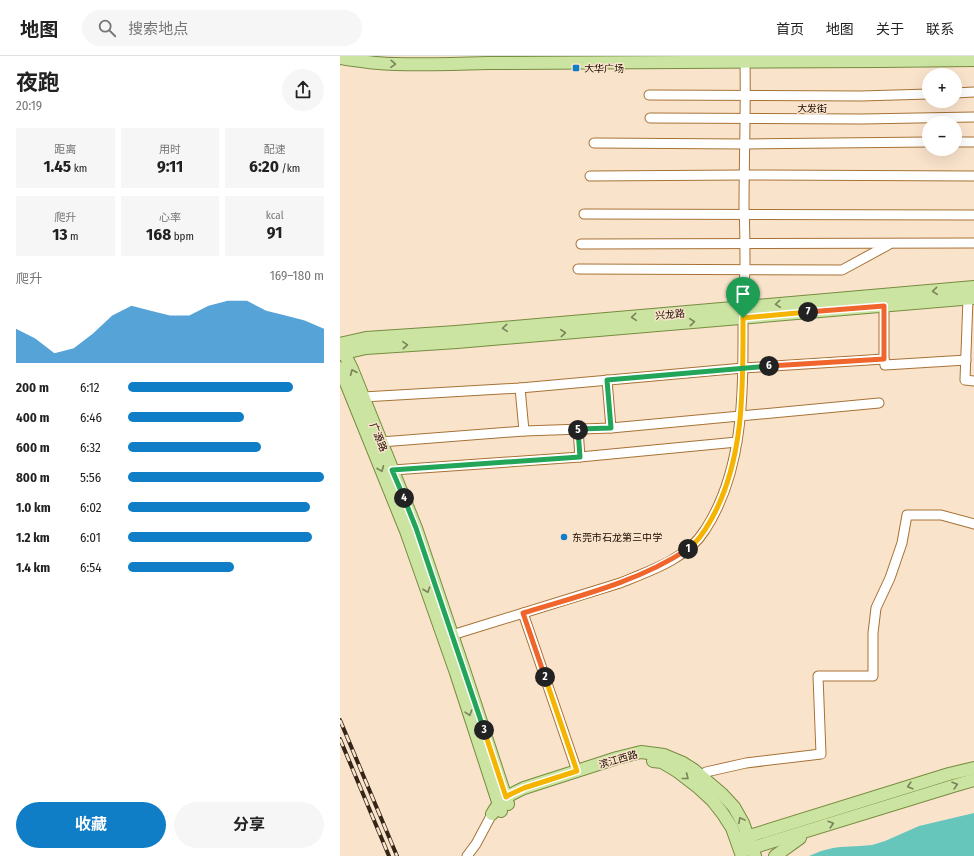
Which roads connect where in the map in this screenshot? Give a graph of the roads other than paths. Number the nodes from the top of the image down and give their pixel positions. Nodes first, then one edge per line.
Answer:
1 (340, 58) edge
2 (508, 60) edge
3 (529, 60) edge
4 (974, 60) edge
5 (745, 62) junction
6 (974, 92) edge
7 (962, 93) edge
8 (922, 94) edge
9 (649, 95) dead end
10 (746, 95) junction
11 (974, 117) edge
12 (650, 118) dead end
13 (746, 119) junction
14 (922, 142) edge
15 (962, 142) edge
16 (974, 142) edge
17 (594, 143) dead end
18 (745, 144) junction
19 (744, 175) junction
20 (590, 176) dead end
21 (974, 176) edge
22 (584, 214) dead end
23 (744, 214) junction
24 (974, 215) edge
25 (974, 243) edge
26 (580, 244) dead end
27 (745, 244) junction
28 (890, 244) junction
29 (578, 269) dead end
30 (745, 270) junction
31 (974, 287) edge
32 (971, 298) edge
33 (884, 306) junction
34 (743, 313) junction
35 (341, 349) edge
36 (884, 359) junction
37 (966, 360) junction
38 (340, 368) edge
39 (743, 368) junction
40 (607, 380) junction
41 (974, 381) edge
42 (343, 382) edge
43 (520, 388) junction
44 (363, 397) junction
45 (879, 403) dead end
46 (740, 416) junction
47 (611, 428) junction
48 (578, 429) junction
49 (524, 431) junction
50 (381, 442) junction
51 (736, 442) junction
52 (580, 457) junction
53 (392, 470) junction
54 (974, 524) edge
55 (523, 613) junction
56 (452, 635) junction
57 (974, 768) edge
58 (577, 771) junction
59 (706, 772) dead end
60 (974, 780) edge
61 (500, 808) junction
62 (814, 829) junction
63 (748, 836) junction
64 (736, 840) junction
65 (754, 852) edge
66 (741, 854) edge
67 (467, 856) edge
68 (472, 856) edge
69 (775, 856) edge

1 -> 2 main road
2 - 3 main road
3 - 5 main road
4 - 5 main road
5 - 10 street
6 - 7 street
8 - 10 street
9 - 10 street
10 - 13 street
11 - 13 street, 大发街
12 - 13 street, 大发街
13 - 18 street
14 - 18 street
15 - 16 street
17 - 18 street
18 - 19 street
19 - 20 street
19 - 21 street
19 - 23 street
22 - 23 street
23 - 24 street
23 - 27 street
25 - 28 street
26 - 27 street
27 - 28 street
27 - 30 street
28 - 30 street
29 - 30 street
30 - 34 street
31 -> 34 main road, 兴龙路
32 - 33 main road, 兴龙路
32 - 37 street
33 - 34 main road, 兴龙路
33 - 36 street
34 - 35 main road, 兴龙路
34 - 39 street
44 -> 35 main road, 广源路
36 - 37 street
36 - 39 street
37 - 41 street
38 - 42 main road, 广源路
39 - 40 street
39 - 46 street
40 - 43 street
40 - 47 street
42 -> 61 main road, 广源路
43 - 44 street
43 - 49 street
44 - 50 main road, 广源路
45 - 46 street
46 - 47 street
46 - 51 street
47 - 48 street
48 - 49 street
48 - 52 street
49 - 50 street
50 - 53 main road, 广源路
51 - 52 street
51 - 55 street
52 - 53 street
53 - 56 main road, 广源路
54 - 59 street
55 - 56 street
55 - 58 street
56 - 61 main road, 广源路
57 -> 63 main road
58 - 61 main road, 滨江西路
63 -> 58 main road, 滨江西路
62 -> 60 main road
61 -> 64 main road, 滨江西路
61 - 67 street
61 - 68 street
62 - 65 main road
62 - 69 main road
63 - 64 main road
63 - 65 main road, 滨江西路
64 - 66 main road, 滨江西路
65 - 66 main road

